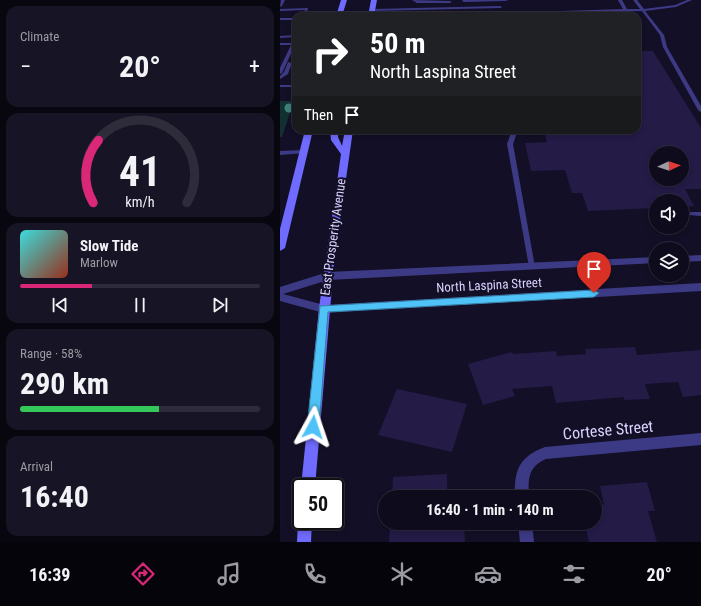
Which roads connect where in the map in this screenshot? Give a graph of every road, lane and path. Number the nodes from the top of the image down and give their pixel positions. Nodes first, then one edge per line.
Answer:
1 (283, 0) edge
2 (344, 0) edge
3 (374, 0) edge
4 (414, 0) edge
5 (499, 0) edge
6 (506, 0) edge
7 (620, 0) edge
8 (635, 0) edge
9 (690, 0) edge
10 (464, 1) edge
11 (450, 2) dead end
12 (280, 6) edge
13 (500, 7) junction
14 (280, 10) edge
15 (642, 10) junction
16 (626, 11) junction
17 (306, 12) edge
18 (340, 12) edge
19 (371, 12) edge
20 (392, 12) edge
21 (501, 12) edge
22 (595, 12) edge
23 (280, 19) edge
24 (292, 19) edge
25 (280, 37) edge
26 (292, 37) edge
27 (280, 44) edge
28 (292, 44) edge
29 (292, 51) edge
30 (280, 55) edge
31 (290, 55) junction
32 (280, 73) edge
33 (280, 78) edge
34 (280, 86) edge
35 (292, 86) edge
36 (701, 110) edge
37 (308, 134) edge
38 (334, 134) edge
39 (348, 134) edge
40 (514, 134) edge
41 (303, 152) junction
42 (280, 153) edge
43 (345, 154) junction
44 (690, 214) dead end
45 (701, 214) edge
46 (280, 248) edge
47 (701, 258) edge
48 (689, 259) edge
49 (649, 260) edge
50 (532, 267) junction
51 (328, 276) junction
52 (701, 287) edge
53 (280, 291) edge
54 (280, 297) edge
55 (324, 309) junction
56 (701, 438) edge
57 (309, 478) edge
58 (522, 490) edge
59 (305, 530) edge
60 (526, 530) edge
61 (304, 542) edge
62 (527, 542) edge

1 - 12 lane
2 - 18 main road
3 - 19 main road
4 - 11 lane
5 - 6 lane
5 - 10 lane
5 - 13 lane
7 - 16 lane
8 - 15 lane
9 - 15 lane
13 - 20 lane
13 - 21 lane
14 - 17 lane
15 - 16 lane
15 - 36 lane
16 - 22 lane
23 - 24 lane
25 - 26 lane
27 - 28 lane
29 - 31 lane
30 - 31 lane
31 - 32 lane
31 - 33 lane
34 - 35 lane
37 - 41 main road
38 - 43 main road
39 - 43 main road, East Prosperity Avenue
40 - 50 lane
41 - 42 lane
41 - 46 main road
43 - 51 main road, East Prosperity Avenue
44 - 45 lane
47 - 48 street
49 - 50 street, North Laspina Street
50 - 51 street, North Laspina Street
51 - 53 street, North Laspina Street
51 - 55 main road, East Prosperity Avenue
52 - 55 street, North Laspina Street
54 - 55 street, North Laspina Street
55 - 57 main road, East Prosperity Avenue
56 - 58 street, Cortese Street
59 - 61 main road
60 - 62 street

